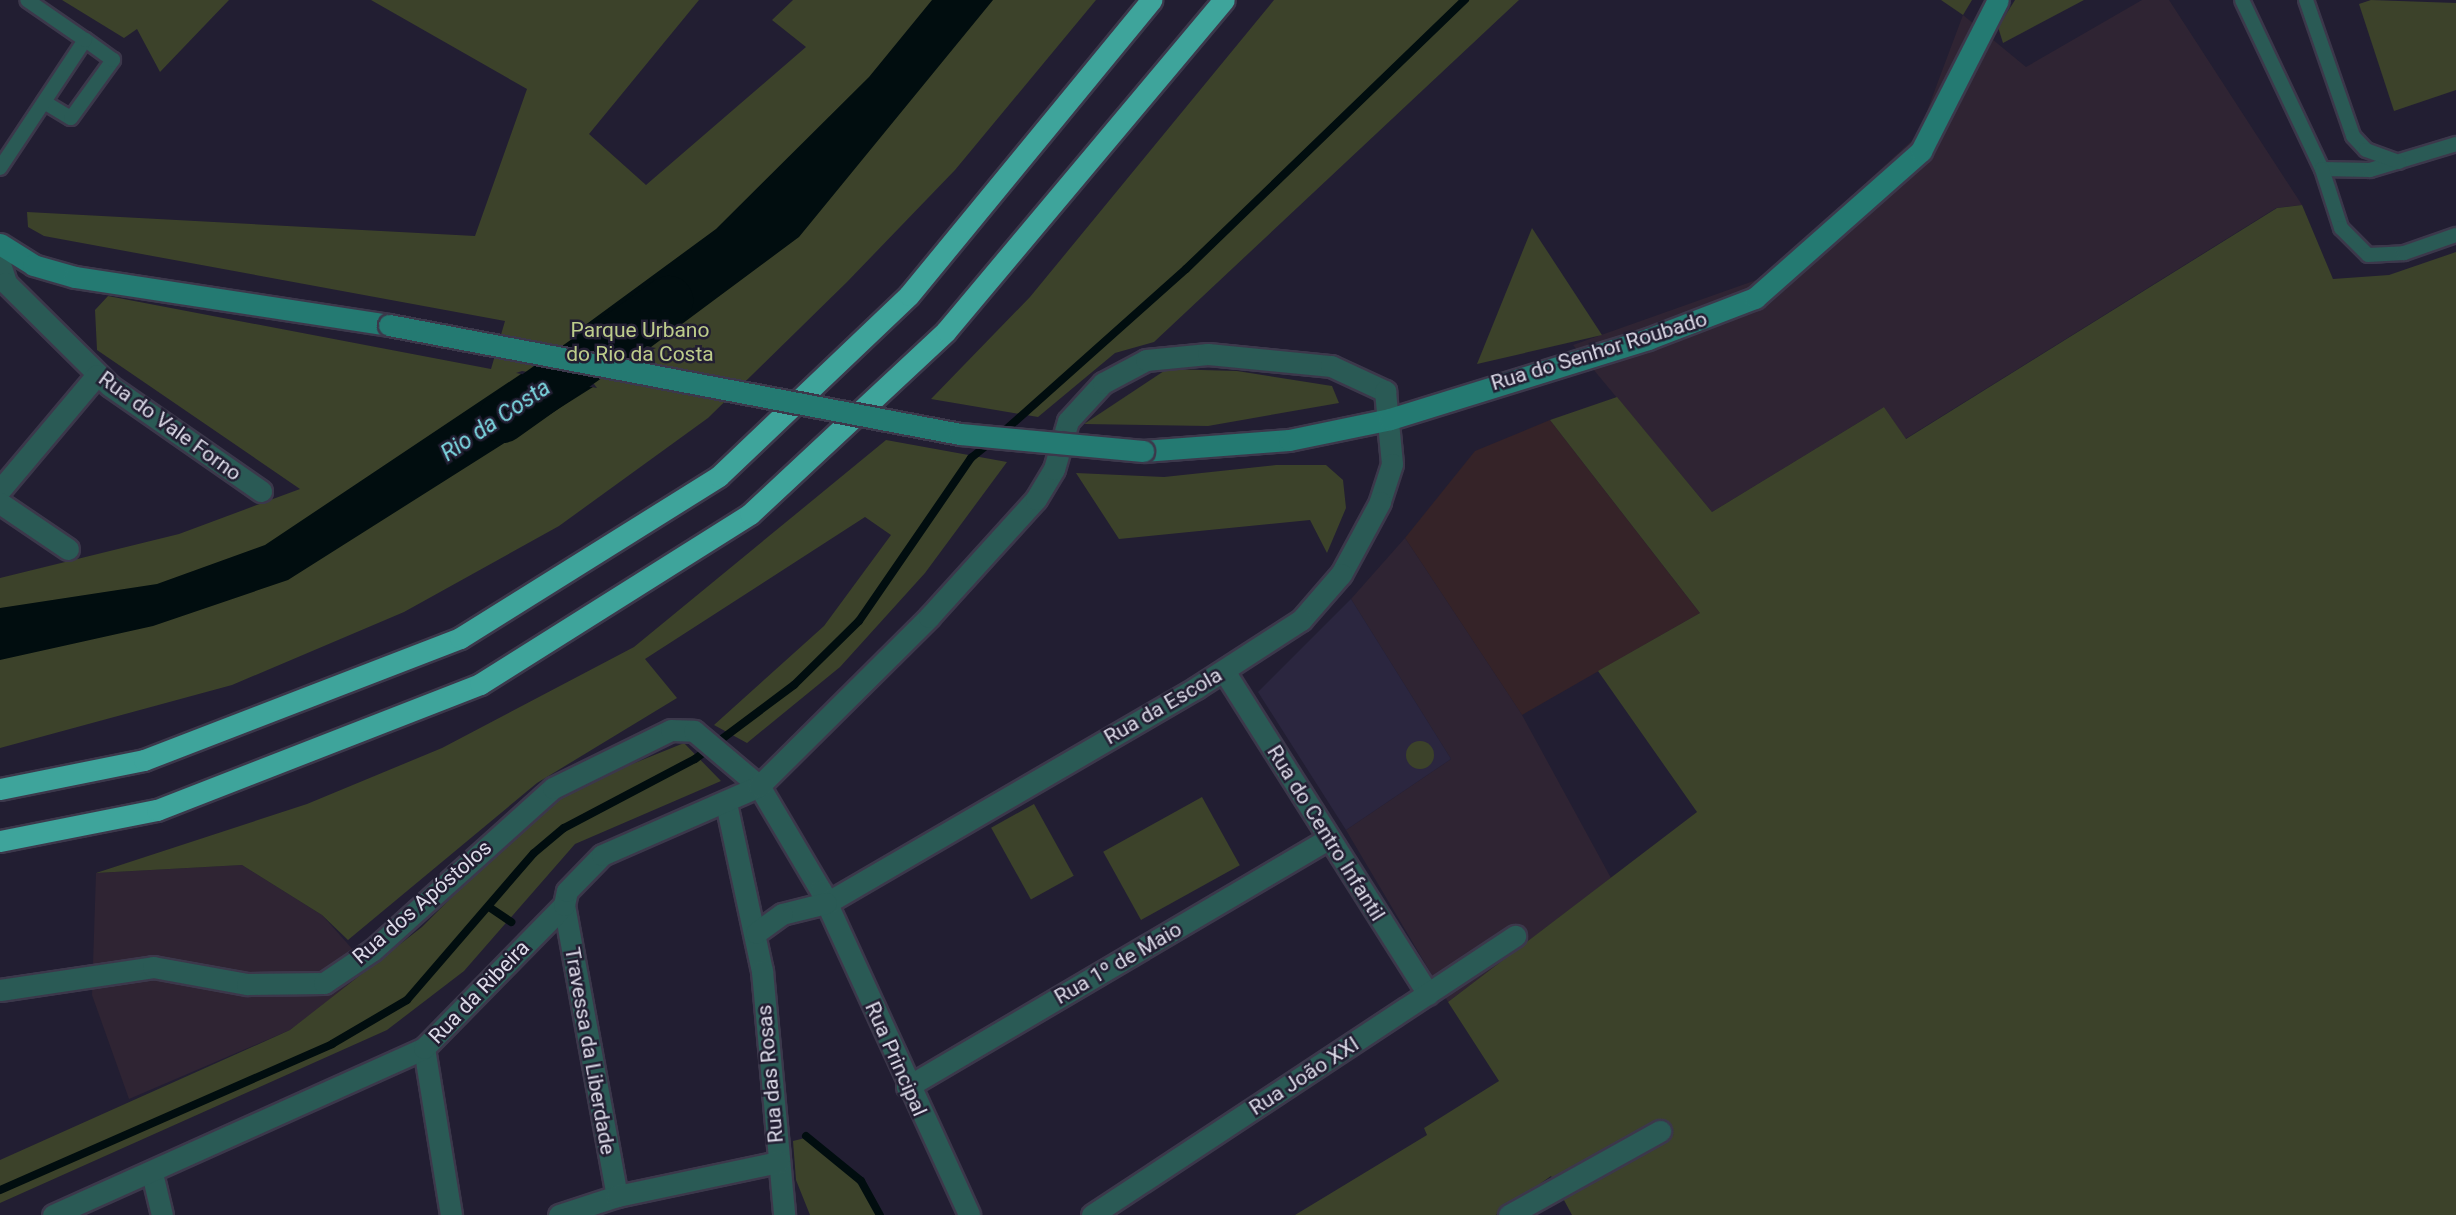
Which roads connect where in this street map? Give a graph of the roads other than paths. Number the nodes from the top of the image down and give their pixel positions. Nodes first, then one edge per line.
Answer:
1 (27, 0) edge
2 (1151, 0) edge
3 (1224, 0) edge
4 (1998, 0) edge
5 (2242, 0) edge
6 (2306, 0) edge
7 (85, 40) junction
8 (44, 102) junction
9 (2456, 144) edge
10 (2401, 162) junction
11 (0, 168) edge
12 (2322, 169) junction
13 (2456, 235) edge
14 (0, 244) edge
15 (0, 264) edge
16 (97, 375) junction
17 (1390, 419) junction
18 (0, 490) edge
19 (261, 491) dead end
20 (0, 503) edge
21 (68, 549) dead end
22 (1224, 671) junction
23 (759, 786) junction
24 (0, 789) edge
25 (726, 803) junction
26 (1329, 838) junction
27 (0, 841) edge
28 (826, 903) junction
29 (564, 905) junction
30 (756, 933) junction
31 (1515, 936) dead end
32 (0, 990) edge
33 (1428, 994) junction
34 (424, 1048) junction
35 (907, 1087) junction
36 (1660, 1130) dead end
37 (778, 1162) junction
38 (152, 1173) junction
39 (617, 1196) junction
40 (53, 1215) edge
41 (162, 1215) edge
42 (451, 1215) edge
43 (559, 1215) edge
44 (784, 1215) edge
45 (970, 1215) edge
46 (1092, 1215) edge
47 (1510, 1215) edge

1 - 7 lane
2 - 24 highway
3 - 27 highway
4 - 17 street, Rua do Senhor Roubado
5 - 12 lane
6 - 10 lane
7 - 8 lane
7 - 8 lane
8 - 11 lane
9 - 10 lane
10 - 12 lane
12 - 13 lane
14 - 17 street, Rua do Senhor Roubado, bridge
15 - 16 street, Rua do Vale Forno
16 - 18 street
16 - 19 street, Rua do Vale Forno
17 - 22 street, Rua da Escola
17 - 23 street, Rua da Escola
20 - 21 street
22 - 26 street, Rua do Centro Infantil
22 - 28 street, Rua da Escola
23 - 25 street, Rua da Ribeira
23 - 28 street, Rua Principal
23 - 32 street, Rua dos Apóstolos
25 - 29 street, Rua da Ribeira
25 - 30 street, Rua das Rosas
26 - 33 street, Rua do Centro Infantil
26 - 35 street, Rua 1º de Maio
28 - 30 street, Rua da Escola
28 - 35 street, Rua Principal
29 - 34 street, Rua da Ribeira
29 - 39 street, Travessa da Liberdade
30 - 37 street, Rua das Rosas
31 - 33 street, Rua João XXI
33 - 46 street, Rua João XXI
34 - 38 street, Rua da Ribeira
34 - 42 street
35 - 45 street, Rua Principal
36 - 47 street
37 - 39 street
37 - 44 street, Rua das Rosas
38 - 40 street, Rua da Ribeira
38 - 41 street
39 - 43 street

